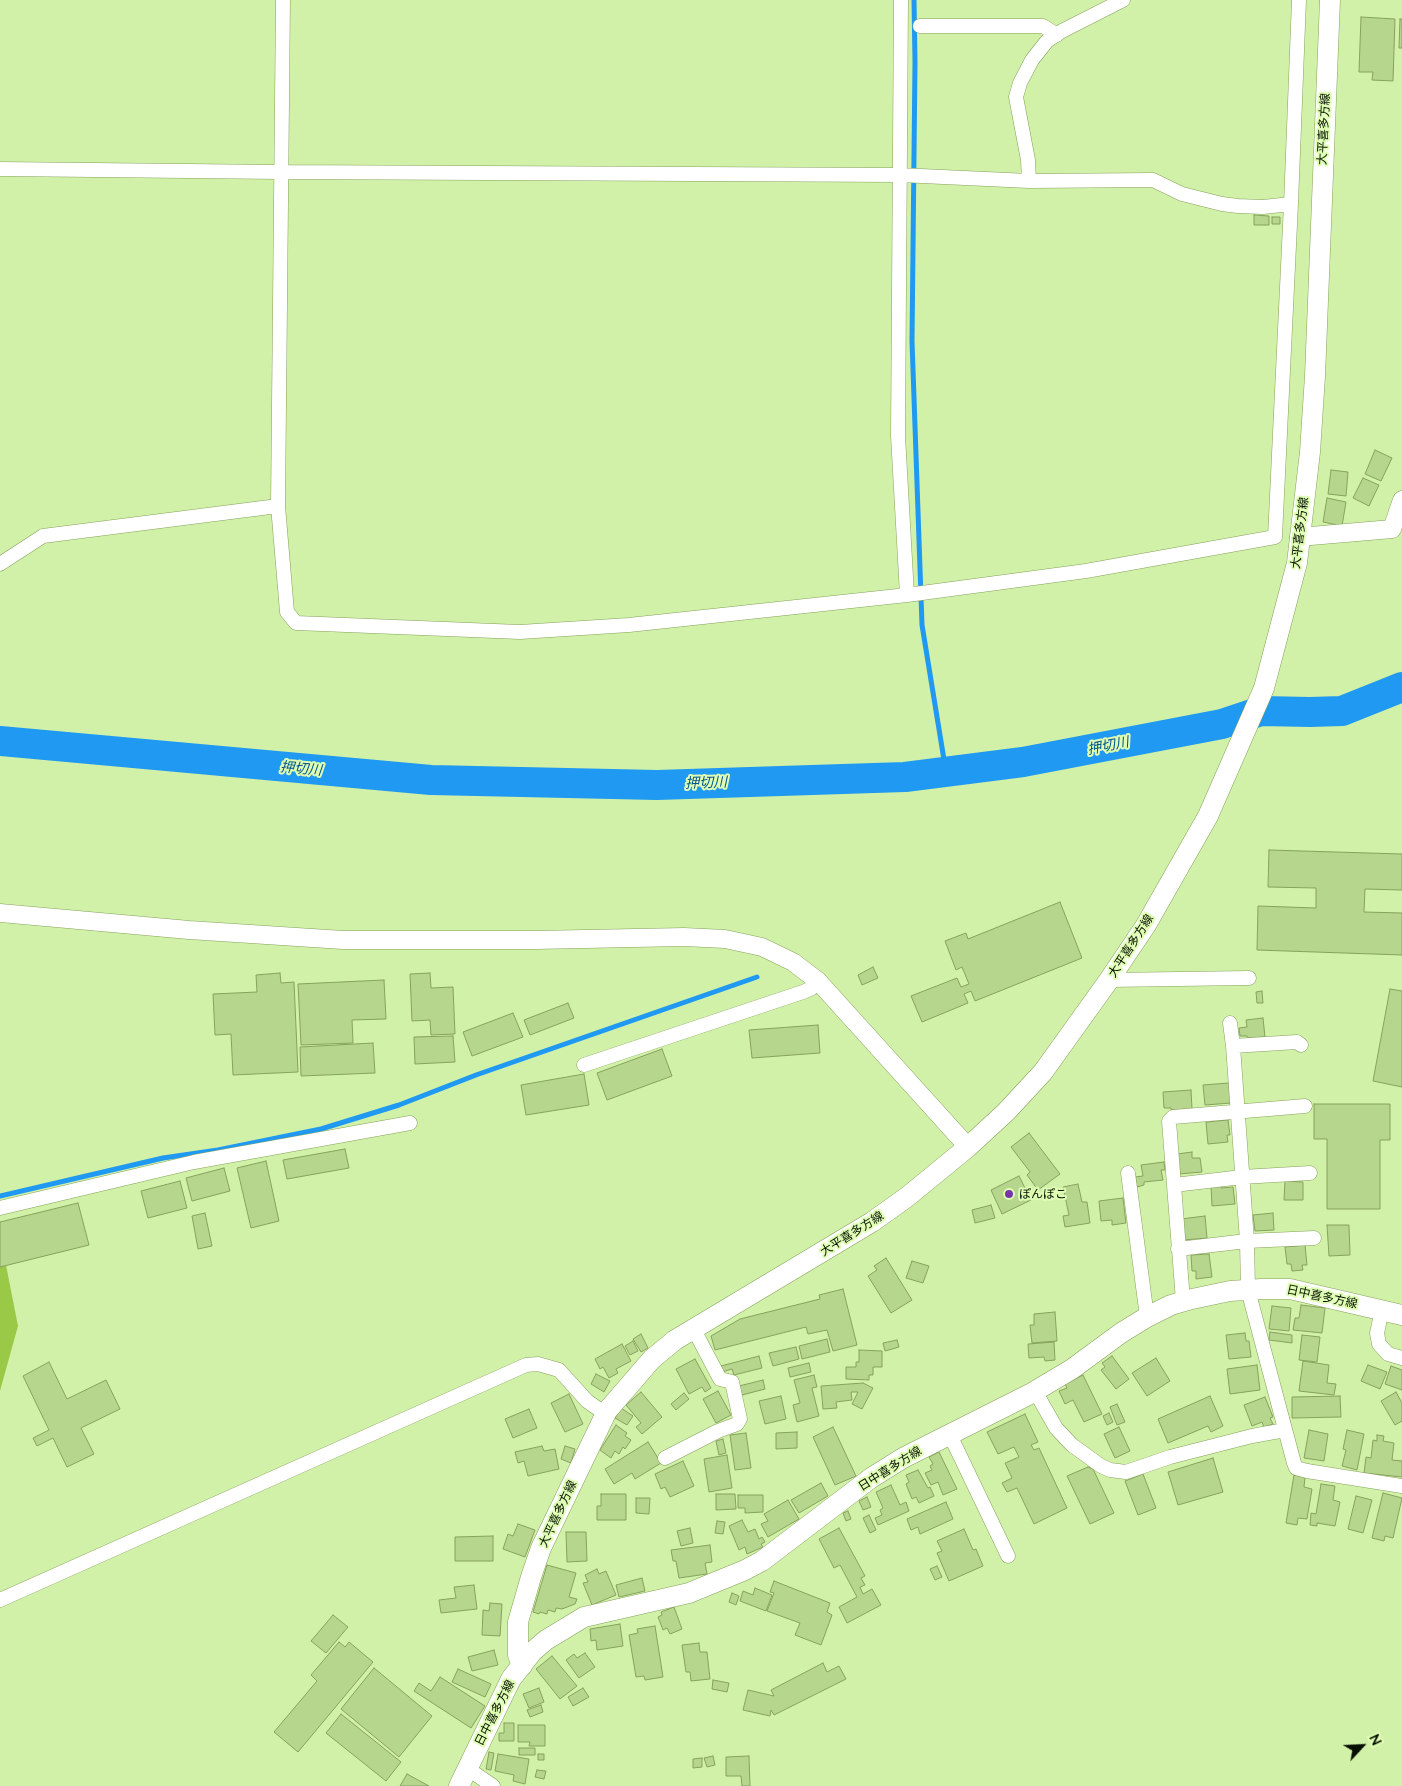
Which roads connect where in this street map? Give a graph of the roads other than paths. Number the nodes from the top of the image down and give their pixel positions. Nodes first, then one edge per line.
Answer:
1 (283, 0) edge
2 (901, 0) edge
3 (1123, 0) edge
4 (1299, 0) edge
5 (1330, 0) edge
6 (920, 26) dead end
7 (1057, 35) junction
8 (0, 169) edge
9 (280, 172) junction
10 (900, 175) junction
11 (1029, 181) junction
12 (1292, 204) junction
13 (1402, 500) edge
14 (278, 506) junction
15 (1299, 537) junction
16 (0, 564) edge
17 (907, 595) junction
18 (0, 913) edge
19 (1249, 978) dead end
20 (1109, 980) junction
21 (818, 981) junction
22 (1230, 1023) dead end
23 (1301, 1044) dead end
24 (1233, 1046) junction
25 (584, 1065) dead end
26 (1306, 1106) dead end
27 (1238, 1112) junction
28 (410, 1123) dead end
29 (968, 1147) junction
30 (1310, 1172) dead end
31 (1128, 1173) dead end
32 (1242, 1177) junction
33 (1174, 1185) junction
34 (0, 1208) edge
35 (1314, 1238) dead end
36 (1247, 1241) junction
37 (1178, 1250) junction
38 (1248, 1290) junction
39 (1183, 1301) junction
40 (1382, 1310) junction
41 (1402, 1315) edge
42 (1147, 1317) junction
43 (693, 1328) junction
44 (1402, 1358) edge
45 (1035, 1391) junction
46 (607, 1411) junction
47 (1285, 1430) junction
48 (950, 1435) junction
49 (664, 1458) dead end
50 (1402, 1486) edge
51 (1008, 1556) dead end
52 (0, 1600) edge
53 (522, 1666) junction
54 (463, 1778) edge
55 (493, 1786) edge

1 - 9 street
2 - 10 street
3 - 7 street
4 - 12 street
5 - 15 main road, 大平喜多方線
6 - 7 street
7 - 11 street
8 - 9 street
9 - 10 street
9 - 14 street
10 - 11 street
10 - 17 street
11 - 12 street
12 - 17 street
13 - 15 street
14 - 16 street
14 - 17 street
15 - 20 main road, 大平喜多方線
18 - 21 street
19 - 20 street
20 - 29 main road, 大平喜多方線
21 - 25 street
21 - 29 street
22 - 24 street
23 - 24 street
24 - 27 street
26 - 27 street
27 - 32 street
27 - 33 street
28 - 34 street
29 - 43 main road, 大平喜多方線
30 - 32 street
31 - 42 street
32 - 33 street
32 - 36 street
33 - 37 street
35 - 36 street
36 - 37 street
36 - 38 street
37 - 39 street
38 - 39 main road, 日中喜多方線
38 - 40 main road, 日中喜多方線
38 - 47 street
39 - 42 main road, 日中喜多方線
40 - 41 main road, 日中喜多方線
40 - 44 street
42 - 45 main road, 日中喜多方線
43 - 46 main road, 大平喜多方線
43 - 49 street
45 - 47 street
45 - 48 main road, 日中喜多方線
46 - 52 street
46 - 53 main road, 大平喜多方線
47 - 50 street
48 - 51 street
48 - 53 main road, 日中喜多方線
53 - 54 main road, 日中喜多方線
54 - 55 street

